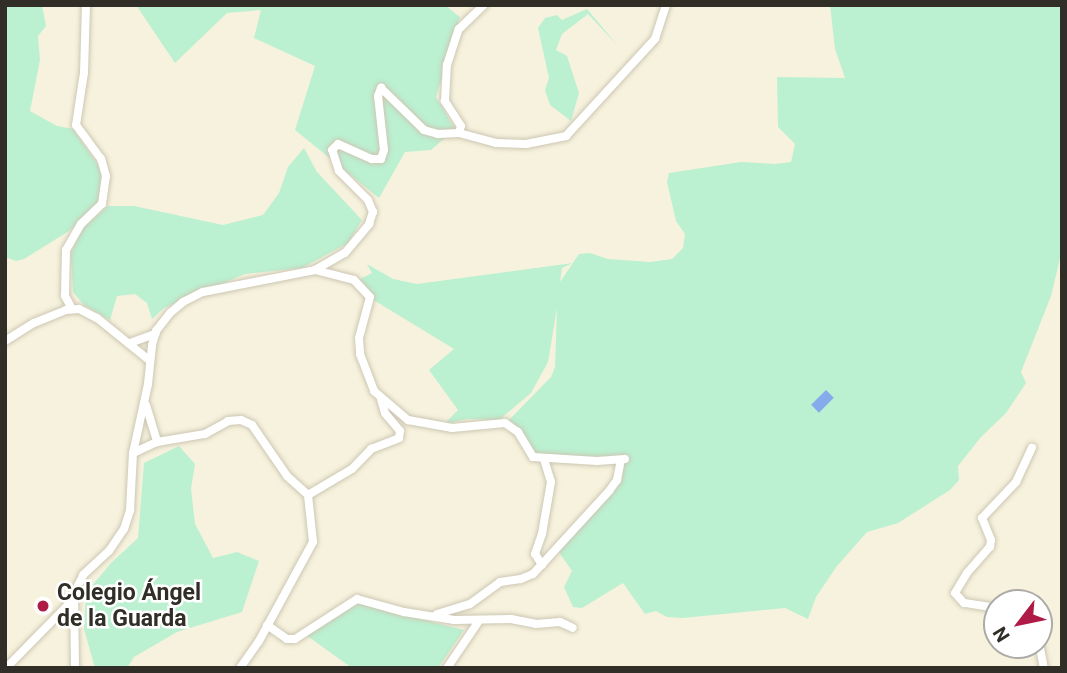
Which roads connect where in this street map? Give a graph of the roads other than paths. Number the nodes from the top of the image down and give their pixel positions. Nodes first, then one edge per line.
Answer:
1 (86, 5) edge
2 (484, 5) edge
3 (666, 5) edge
4 (459, 133) junction
5 (315, 270) junction
6 (72, 309) junction
7 (155, 334) junction
8 (5, 341) edge
9 (130, 343) junction
10 (149, 360) junction
11 (145, 399) junction
12 (381, 399) junction
13 (157, 442) junction
14 (1032, 448) dead end
15 (133, 453) junction
16 (544, 459) junction
17 (308, 495) junction
18 (542, 565) junction
19 (74, 594) junction
20 (983, 605) edge
21 (434, 615) junction
22 (479, 621) junction
23 (267, 625) junction
24 (573, 628) dead end
25 (6, 668) edge
26 (75, 668) edge
27 (240, 668) edge
28 (447, 668) edge

1 - 6 street
2 - 4 street
3 - 4 street
4 - 5 street
5 - 7 street
5 - 12 street
6 - 8 street
6 - 9 street
7 - 9 street
7 - 10 street
9 - 10 street
10 - 11 street
11 - 13 street
11 - 15 street
12 - 16 street
12 - 17 street
13 - 15 street
13 - 17 street
14 - 20 street
15 - 19 street
16 - 18 street
16 - 18 street
17 - 23 street
18 - 21 street
19 - 25 street
19 - 26 street
21 - 22 street
21 - 23 street
22 - 24 street
22 - 28 street
23 - 27 street

